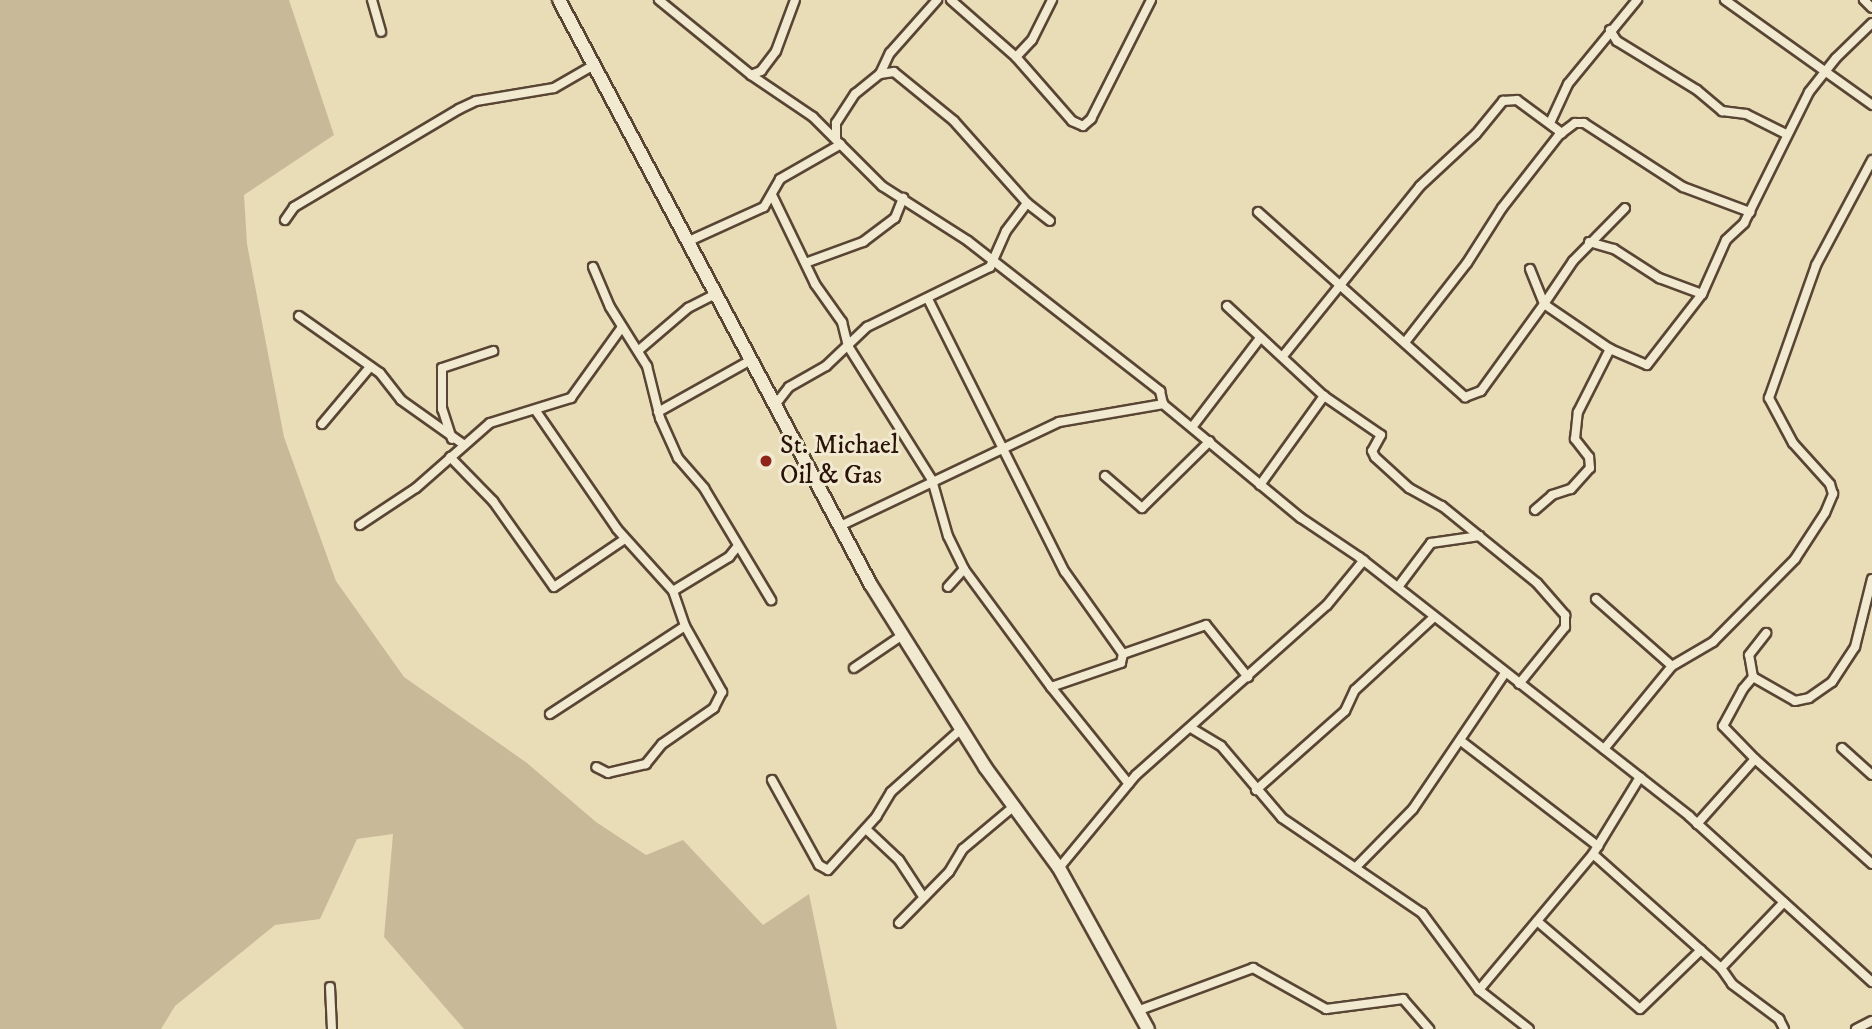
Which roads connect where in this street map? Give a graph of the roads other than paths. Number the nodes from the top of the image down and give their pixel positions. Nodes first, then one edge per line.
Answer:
1 (372, 0) edge
2 (559, 0) edge
3 (659, 0) edge
4 (795, 0) edge
5 (937, 0) edge
6 (951, 0) edge
7 (1052, 0) edge
8 (1151, 0) edge
9 (1637, 0) edge
10 (1725, 0) edge
11 (1864, 0) edge
12 (1872, 8) edge
13 (1872, 23) edge
14 (1610, 30) junction
15 (381, 32) dead end
16 (1016, 57) junction
17 (885, 62) junction
18 (594, 65) junction
19 (761, 71) junction
20 (894, 72) junction
21 (1822, 73) junction
22 (880, 74) junction
23 (751, 75) junction
24 (761, 82) junction
25 (1872, 105) edge
26 (836, 123) junction
27 (1550, 123) junction
28 (823, 126) junction
29 (1562, 132) junction
30 (1786, 134) junction
31 (838, 141) junction
32 (1872, 160) edge
33 (773, 197) junction
34 (903, 198) junction
35 (1027, 203) junction
36 (1625, 208) dead end
37 (1258, 212) dead end
38 (1749, 212) junction
39 (285, 220) dead end
40 (1050, 221) dead end
41 (689, 241) junction
42 (1590, 242) junction
43 (808, 262) junction
44 (994, 262) junction
45 (593, 267) dead end
46 (1530, 269) dead end
47 (1339, 286) junction
48 (717, 293) junction
49 (1702, 294) junction
50 (929, 301) junction
51 (1544, 304) junction
52 (1227, 306) dead end
53 (299, 316) dead end
54 (622, 327) junction
55 (1260, 338) junction
56 (1406, 341) junction
57 (848, 346) junction
58 (1610, 349) junction
59 (639, 350) junction
60 (493, 351) dead end
61 (1283, 356) junction
62 (751, 360) junction
63 (370, 367) junction
64 (1160, 391) junction
65 (1324, 396) junction
66 (1153, 404) junction
67 (1163, 404) junction
68 (775, 405) junction
69 (536, 411) junction
70 (658, 412) junction
71 (321, 424) dead end
72 (1193, 426) junction
73 (452, 439) junction
74 (1210, 441) junction
75 (463, 444) junction
76 (1000, 450) junction
77 (450, 457) junction
78 (1105, 476) dead end
79 (932, 480) junction
80 (1260, 485) junction
81 (1535, 510) dead end
82 (360, 525) dead end
83 (838, 527) junction
84 (1479, 536) junction
85 (625, 539) junction
86 (738, 546) junction
87 (1364, 560) junction
88 (964, 569) junction
89 (1872, 579) edge
90 (947, 587) dead end
91 (1398, 587) junction
92 (673, 591) junction
93 (1596, 598) dead end
94 (771, 600) dead end
95 (1434, 617) junction
96 (685, 626) junction
97 (1766, 633) dead end
98 (901, 636) junction
99 (1124, 654) junction
100 (1672, 666) junction
101 (854, 668) dead end
102 (1505, 673) junction
103 (1248, 677) junction
104 (1753, 677) junction
105 (1519, 684) junction
106 (1051, 687) junction
107 (550, 714) dead end
108 (1191, 729) junction
109 (960, 730) junction
110 (1461, 741) junction
111 (1842, 748) dead end
112 (1604, 749) junction
113 (1755, 759) junction
114 (596, 767) dead end
115 (1872, 775) edge
116 (1640, 777) junction
117 (772, 780) dead end
118 (1129, 783) junction
119 (1256, 790) junction
120 (1013, 807) junction
121 (1697, 824) junction
122 (866, 828) junction
123 (1596, 850) junction
124 (1872, 864) edge
125 (1358, 866) junction
126 (1059, 868) junction
127 (922, 895) junction
128 (1784, 902) junction
129 (1537, 922) junction
130 (899, 923) dead end
131 (1701, 950) junction
132 (1721, 968) junction
133 (1872, 982) edge
134 (330, 987) dead end
135 (1479, 990) junction
136 (1137, 1011) junction
137 (1872, 1021) edge
138 (332, 1029) edge
139 (1148, 1029) edge
140 (1429, 1029) edge
141 (1529, 1029) edge
142 (1784, 1029) edge
143 (1856, 1029) edge

1 - 15 street
2 - 18 street
3 - 23 street
4 - 19 street
5 - 17 street
6 - 16 street
7 - 16 street
8 - 16 street
9 - 14 street
10 - 21 street
11 - 12 street
13 - 21 street
14 - 27 street
14 - 30 street
17 - 20 street
17 - 22 street
18 - 39 street
18 - 41 street
19 - 23 street
19 - 24 street
20 - 22 street
20 - 35 street
21 - 25 street
21 - 30 street
22 - 26 street
23 - 24 street
24 - 28 street
26 - 28 street
26 - 31 street
27 - 29 street
27 - 47 street
28 - 31 street
29 - 38 street
29 - 56 street
30 - 38 street
31 - 33 street
31 - 34 street
32 - 100 street
33 - 41 street
33 - 43 street
34 - 43 street
34 - 44 street
35 - 40 street
35 - 44 street
36 - 42 street
37 - 47 street
38 - 49 street
41 - 48 street
42 - 49 street
42 - 51 street
43 - 57 street
44 - 50 street
44 - 64 street
45 - 54 street
46 - 51 street
47 - 56 street
47 - 61 street
48 - 59 street
48 - 62 street
49 - 58 street
50 - 57 street
50 - 76 street
51 - 56 street
51 - 58 street
52 - 55 street
53 - 63 street
54 - 59 street
54 - 69 street
55 - 61 street
55 - 72 street
57 - 68 street
57 - 79 street
58 - 81 street
59 - 70 street
60 - 73 street
61 - 65 street
62 - 68 street
62 - 70 street
63 - 71 street
63 - 73 street
64 - 66 street
64 - 67 street
65 - 80 street
65 - 84 street
66 - 67 street
66 - 76 street
67 - 72 street
68 - 83 street
69 - 75 street
69 - 85 street
70 - 86 street
72 - 74 street
73 - 75 street
74 - 78 street
74 - 80 street
75 - 77 street
76 - 79 street
76 - 99 street
77 - 82 street
77 - 85 street
79 - 83 street
79 - 88 street
80 - 87 street
83 - 98 street
84 - 91 street
84 - 105 street
85 - 92 street
86 - 92 street
86 - 94 street
87 - 91 street
87 - 103 street
88 - 90 street
88 - 106 street
89 - 104 street
91 - 95 street
92 - 96 street
93 - 100 street
95 - 102 street
95 - 119 street
96 - 107 street
96 - 114 street
97 - 104 street
98 - 101 street
98 - 109 street
99 - 103 street
99 - 106 street
100 - 112 street
102 - 105 street
102 - 110 street
103 - 108 street
104 - 113 street
105 - 112 street
106 - 118 street
108 - 118 street
108 - 119 street
109 - 120 street
109 - 122 street
110 - 123 street
110 - 125 street
111 - 115 street
112 - 116 street
113 - 121 street
113 - 124 street
116 - 121 street
116 - 123 street
117 - 122 street
118 - 126 street
119 - 125 street
120 - 126 street
120 - 127 street
121 - 128 street
122 - 127 street
123 - 129 street
123 - 131 street
125 - 135 street
126 - 136 street
127 - 130 street
128 - 132 street
128 - 133 street
129 - 131 street
129 - 135 street
131 - 132 street
132 - 142 street
134 - 138 street
135 - 141 street
136 - 139 street
136 - 140 street
137 - 143 street

